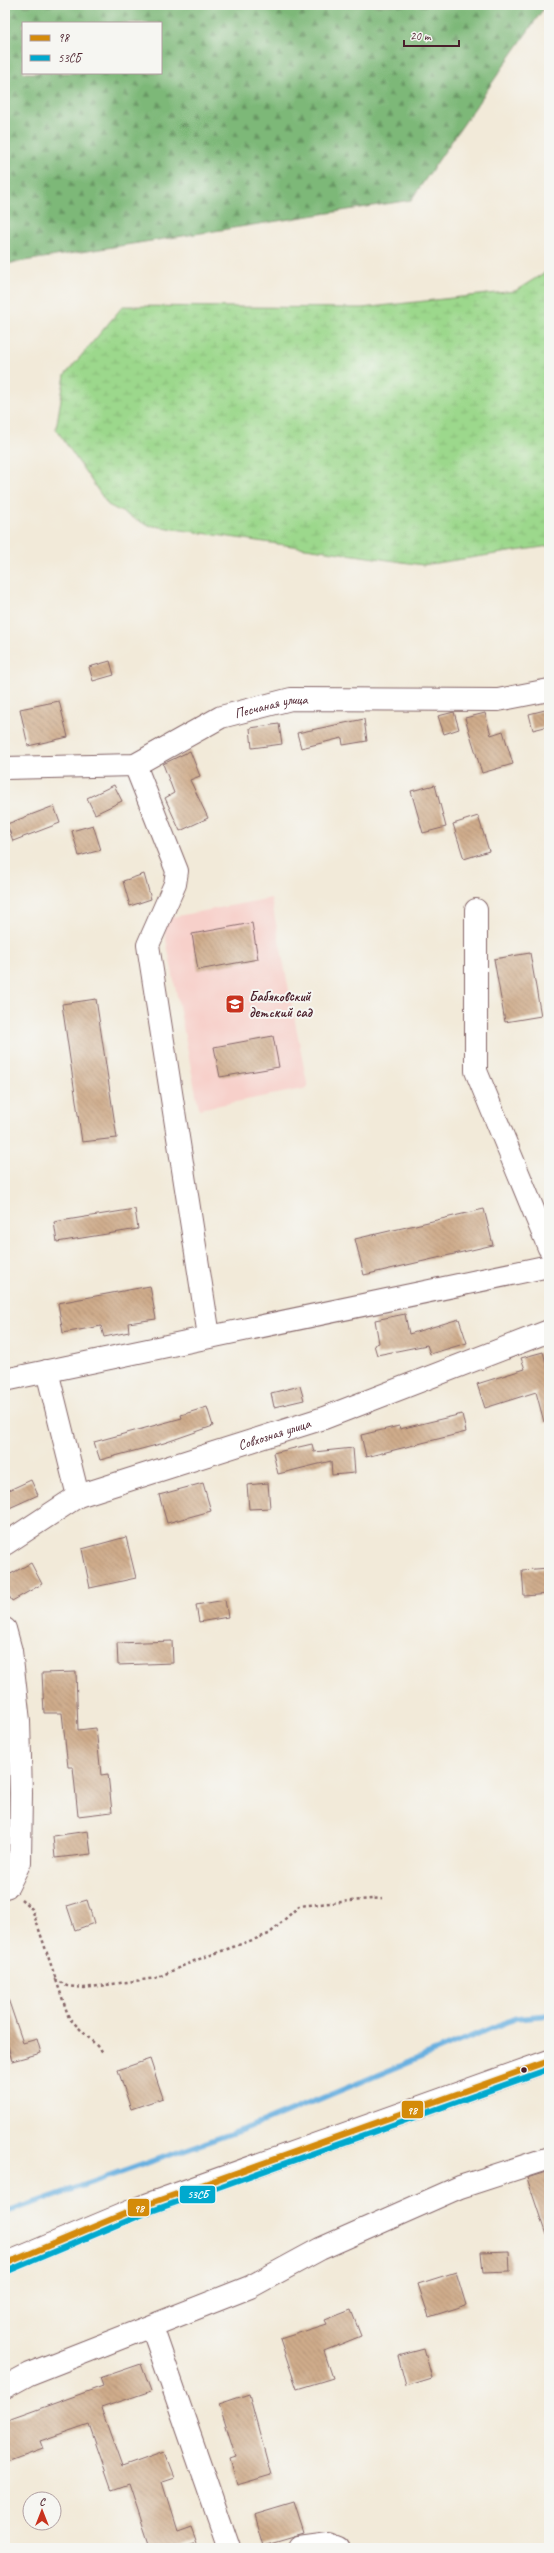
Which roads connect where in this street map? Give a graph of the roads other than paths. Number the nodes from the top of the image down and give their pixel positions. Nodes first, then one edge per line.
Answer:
1 (549, 690) edge
2 (135, 765) junction
3 (5, 768) edge
4 (476, 910) dead end
5 (549, 1248) edge
6 (549, 1266) edge
7 (549, 1331) edge
8 (209, 1336) junction
9 (47, 1371) junction
10 (5, 1380) edge
11 (78, 1496) junction
12 (5, 1544) edge
13 (5, 1629) edge
14 (6, 1887) edge
15 (549, 2061) edge
16 (549, 2158) edge
17 (5, 2264) edge
18 (152, 2327) junction
19 (5, 2387) edge
20 (229, 2548) edge
21 (299, 2548) edge
22 (339, 2548) edge

1 - 2 main road, Песчаная улица
2 - 3 main road, Песчаная улица
2 - 8 main road
4 - 5 main road
6 - 8 main road
7 - 11 main road, Совхозная улица
8 - 9 main road
9 - 10 main road
9 - 11 main road
11 - 12 main road, Совхозная улица
13 - 14 main road
15 - 17 main road
16 - 18 main road
18 - 19 main road
18 - 20 main road
21 - 22 main road

